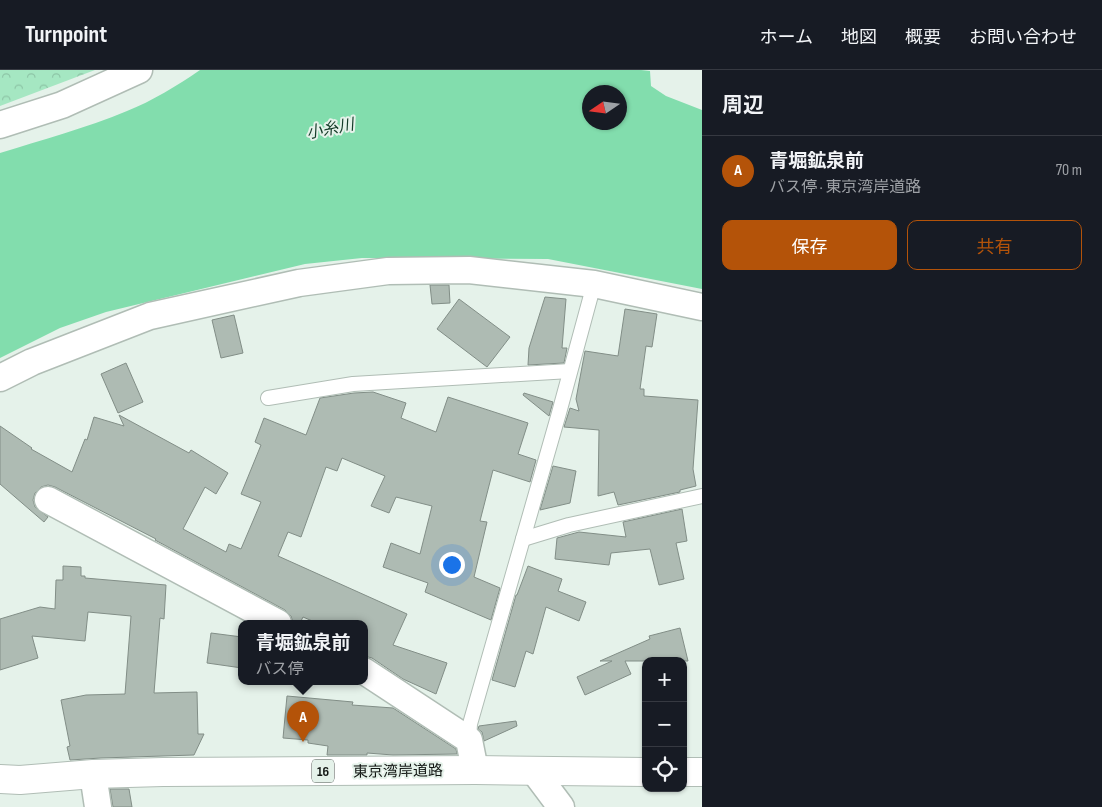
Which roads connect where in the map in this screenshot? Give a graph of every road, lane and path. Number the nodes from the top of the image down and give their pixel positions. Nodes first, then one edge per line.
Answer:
1 (139, 70) edge
2 (0, 125) edge
3 (594, 284) junction
4 (702, 307) edge
5 (570, 370) junction
6 (0, 378) edge
7 (268, 398) dead end
8 (702, 496) edge
9 (48, 500) dead end
10 (523, 539) junction
11 (272, 620) edge
12 (368, 673) edge
13 (469, 740) junction
14 (475, 770) junction
15 (534, 771) junction
16 (642, 772) edge
17 (687, 772) edge
18 (702, 772) edge
19 (92, 774) junction
20 (0, 780) edge
21 (98, 807) edge
22 (561, 807) edge

1 - 2 street
3 - 4 street
3 - 5 lane
3 - 6 street
5 - 7 lane
5 - 10 lane
8 - 10 lane
9 - 11 street
10 - 13 lane
12 - 13 street
13 - 14 street
14 - 15 highway, 東京湾岸道路 / 16
14 - 19 highway, 東京湾岸道路 / 16
15 - 16 highway, 東京湾岸道路 / 16
15 - 22 street
17 - 18 highway
19 - 20 highway, 東京湾岸道路 / 16
19 - 21 street

